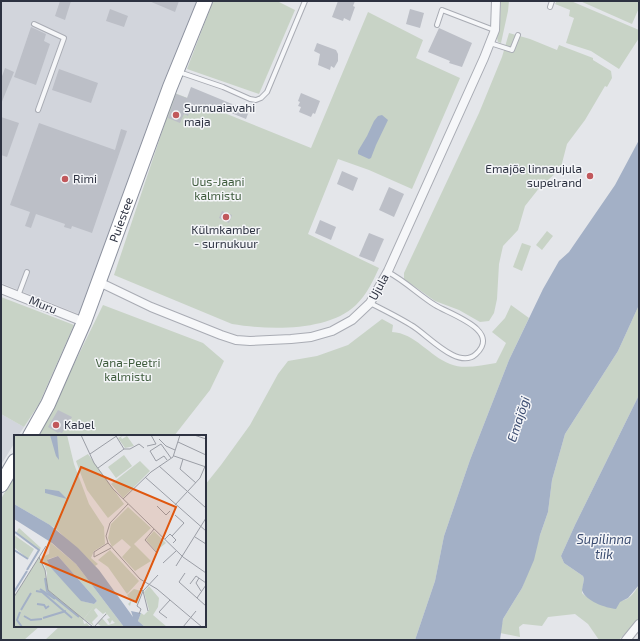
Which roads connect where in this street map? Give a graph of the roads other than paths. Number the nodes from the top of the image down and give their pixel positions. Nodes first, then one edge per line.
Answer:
1 (205, 1) edge
2 (305, 1) edge
3 (496, 1) edge
4 (552, 1) edge
5 (550, 7) dead end
6 (34, 24) dead end
7 (437, 25) dead end
8 (495, 30) junction
9 (518, 35) dead end
10 (490, 43) junction
11 (176, 71) junction
12 (38, 110) dead end
13 (388, 271) junction
14 (27, 272) dead end
15 (99, 282) junction
16 (1, 289) edge
17 (18, 296) junction
18 (370, 303) junction
19 (84, 322) junction
20 (31, 435) edge
21 (14, 463) edge
22 (1, 485) edge
23 (639, 624) edge
24 (626, 640) edge

1 - 11 highway, Puiestee
2 - 11 lane
3 - 8 street, Ujula
4 - 5 lane
6 - 12 lane
7 - 8 lane
8 - 10 street, Ujula
9 - 10 lane
10 - 13 street, Ujula
11 - 15 highway, Puiestee
13 - 18 street, Ujula
13 - 18 lane
14 - 17 lane
15 - 18 street, Ujula
15 - 19 highway, Puiestee
16 - 17 street, Muru
17 - 19 street, Muru
19 - 20 highway, Puiestee
21 - 22 highway
23 - 24 street

